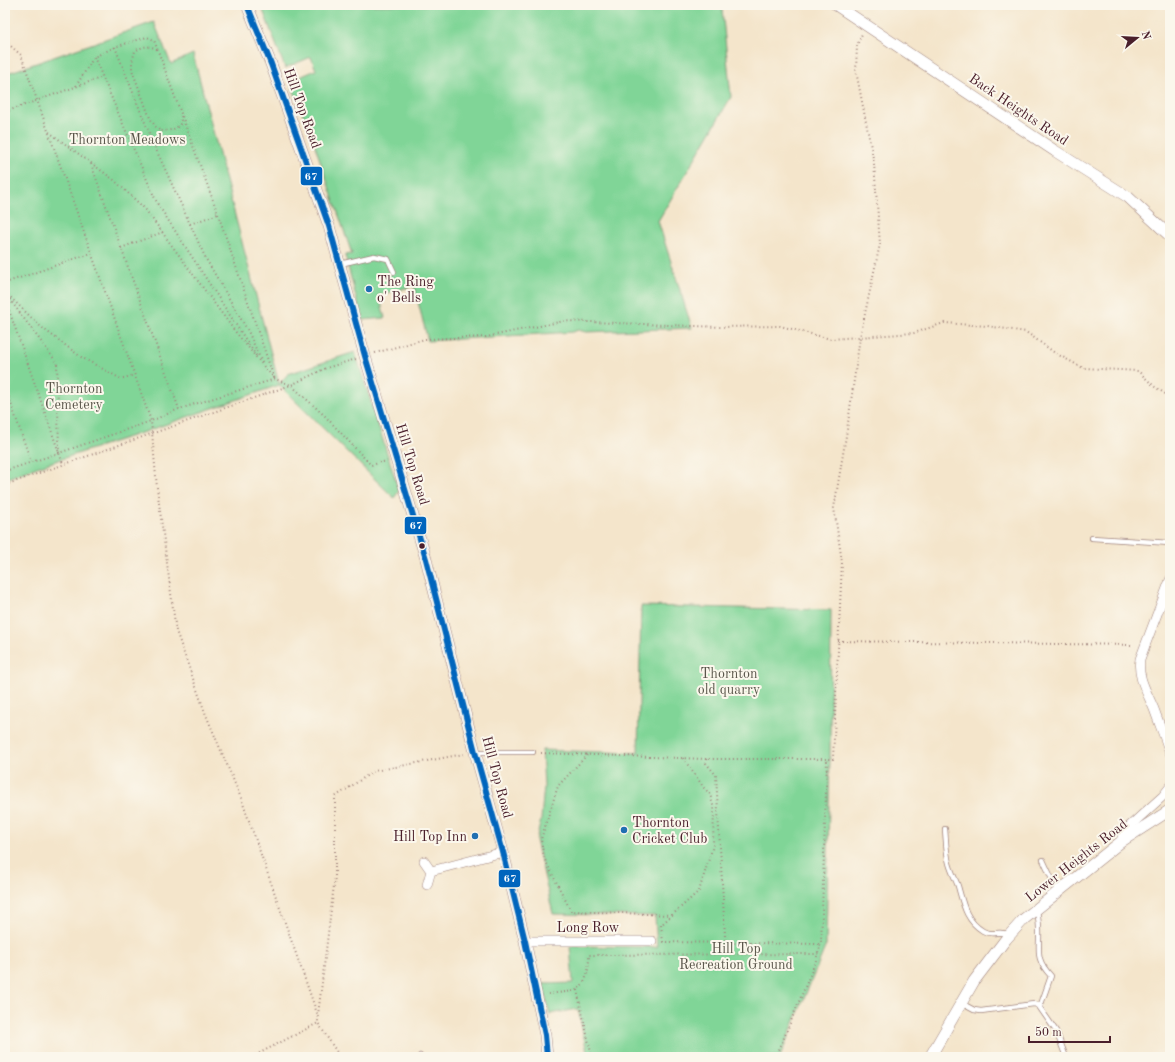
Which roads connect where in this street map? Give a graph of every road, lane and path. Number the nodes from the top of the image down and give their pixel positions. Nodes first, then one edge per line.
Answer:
1 (247, 5) edge
2 (836, 5) edge
3 (847, 8) edge
4 (866, 25) junction
5 (5, 41) edge
6 (115, 47) junction
7 (158, 50) junction
8 (94, 57) junction
9 (103, 77) junction
10 (76, 86) junction
11 (37, 101) junction
12 (5, 112) edge
13 (181, 113) junction
14 (48, 131) junction
15 (90, 162) junction
16 (218, 214) junction
17 (190, 224) junction
18 (163, 232) junction
19 (1170, 236) edge
20 (121, 248) junction
21 (91, 253) junction
22 (340, 264) junction
23 (394, 272) dead end
24 (5, 283) edge
25 (5, 293) edge
26 (5, 299) edge
27 (860, 337) junction
28 (365, 356) junction
29 (265, 368) junction
30 (134, 375) junction
31 (275, 379) junction
32 (291, 385) junction
33 (5, 386) edge
34 (1170, 397) edge
35 (179, 409) junction
36 (150, 421) junction
37 (152, 434) junction
38 (59, 453) junction
39 (396, 459) junction
40 (31, 462) junction
41 (63, 464) junction
42 (5, 471) edge
43 (5, 485) edge
44 (1092, 538) dead end
45 (1170, 543) edge
46 (1170, 580) edge
47 (838, 641) junction
48 (1146, 645) junction
49 (476, 752) junction
50 (533, 752) joint
51 (1170, 753) edge
52 (587, 755) junction
53 (683, 758) junction
54 (707, 759) junction
55 (827, 759) junction
56 (1170, 787) edge
57 (1170, 810) edge
58 (945, 829) dead end
59 (1122, 841) junction
60 (503, 852) junction
61 (1043, 860) dead end
62 (424, 861) dead end
63 (431, 871) junction
64 (427, 885) dead end
65 (1058, 892) junction
66 (1037, 909) junction
67 (671, 915) junction
68 (1008, 937) junction
69 (525, 941) junction
70 (652, 941) dead end
71 (726, 942) junction
72 (821, 944) junction
73 (726, 954) junction
74 (818, 954) junction
75 (577, 990) junction
76 (537, 996) junction
77 (961, 1003) junction
78 (1040, 1007) junction
79 (318, 1016) junction
80 (318, 1023) junction
81 (252, 1057) edge
82 (340, 1057) edge
83 (547, 1057) edge
84 (592, 1057) edge
85 (776, 1057) edge
86 (930, 1057) edge
87 (1066, 1057) edge

1 - 22 street, Hill Top Road
2 - 3 street, Back Heights Road
3 - 4 street, Back Heights Road
4 - 19 street, Back Heights Road
4 - 27 path
5 - 11 path
6 - 7 path
6 - 8 path
6 - 17 path
7 - 13 path
7 - 13 path
8 - 9 path
8 - 10 path
9 - 10 path
9 - 29 path
10 - 11 path
11 - 12 path
11 - 14 path
13 - 16 path
14 - 15 path
14 - 21 path
15 - 18 path
15 - 20 path
16 - 17 path
16 - 31 path
17 - 29 path
18 - 20 path
18 - 29 path
20 - 35 path
21 - 24 path
21 - 30 path
22 - 23 lane
22 - 28 street, Hill Top Road
25 - 30 path
25 - 38 path
26 - 38 path
27 - 28 path
27 - 34 path
27 - 47 path
28 - 32 path
28 - 39 street, Hill Top Road
29 - 31 path
30 - 36 path
31 - 32 path
31 - 35 path
32 - 37 path
32 - 39 path
33 - 40 path
35 - 36 path
36 - 37 path
36 - 38 path
37 - 41 path
37 - 79 path
38 - 40 path
38 - 41 path
39 - 49 street, Hill Top Road
40 - 42 path
41 - 43 path
44 - 45 lane
46 - 48 street
47 - 48 path
47 - 55 path
48 - 51 street
49 - 50 lane
49 - 60 street, Hill Top Road
49 - 79 path
50 - 52 path
52 - 53 path
52 - 67 path
53 - 54 path
53 - 67 path
54 - 55 path
54 - 71 path
55 - 72 path
56 - 59 street
57 - 59 street, Lower Heights Road
58 - 68 lane
59 - 65 street, Lower Heights Road
60 - 63 street
60 - 69 street, Hill Top Road
61 - 65 lane
62 - 63 street
63 - 64 street
65 - 66 street, Lower Heights Road
66 - 68 street, Lower Heights Road
66 - 78 lane
67 - 71 path
68 - 77 street, Lower Heights Road
69 - 70 street, Long Row
69 - 76 street, Hill Top Road
71 - 72 path
71 - 73 path
72 - 74 path
73 - 74 path
73 - 75 path
74 - 85 path
75 - 76 path
75 - 84 path
76 - 83 street, Hill Top Road
77 - 78 lane
77 - 86 street, Lower Heights Road
78 - 87 lane
79 - 80 path
80 - 81 path
80 - 82 path

